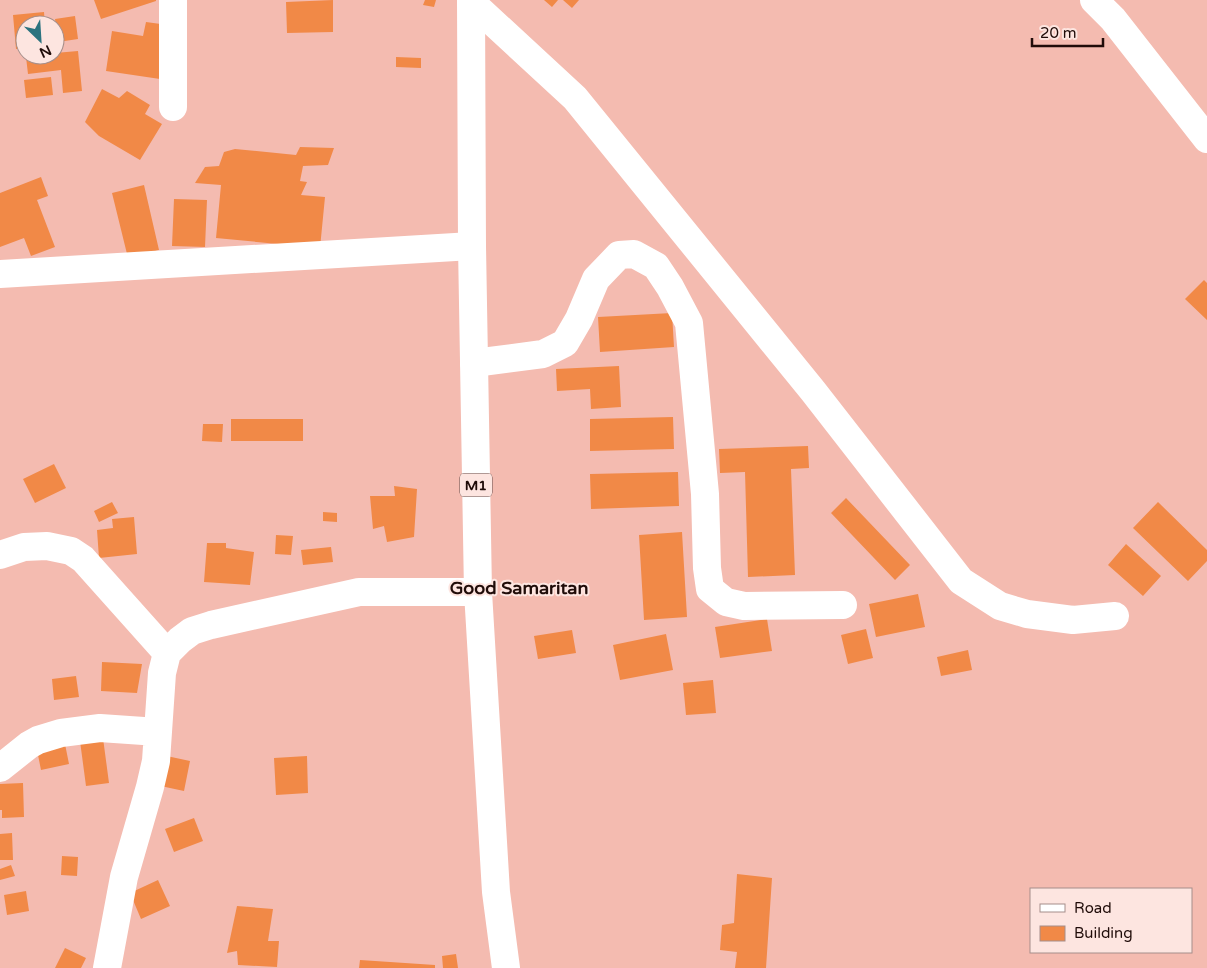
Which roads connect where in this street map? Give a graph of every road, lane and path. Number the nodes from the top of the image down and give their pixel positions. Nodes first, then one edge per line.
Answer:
1 (173, 0) edge
2 (1094, 0) edge
3 (471, 1) edge
4 (173, 106) dead end
5 (1207, 139) edge
6 (472, 246) junction
7 (0, 274) edge
8 (474, 363) junction
9 (0, 555) edge
10 (478, 592) junction
11 (843, 605) dead end
12 (1115, 616) dead end
13 (167, 654) junction
14 (158, 732) junction
15 (0, 768) edge
16 (107, 968) edge
17 (506, 968) edge

1 - 4 main road
2 - 5 main road
3 - 6 main road, M1
3 - 12 main road
6 - 7 main road
6 - 8 main road, M1
8 - 10 main road, M1
8 - 11 main road
9 - 13 main road
10 - 13 main road
10 - 17 main road, M1
13 - 14 main road
14 - 15 main road
14 - 16 main road

